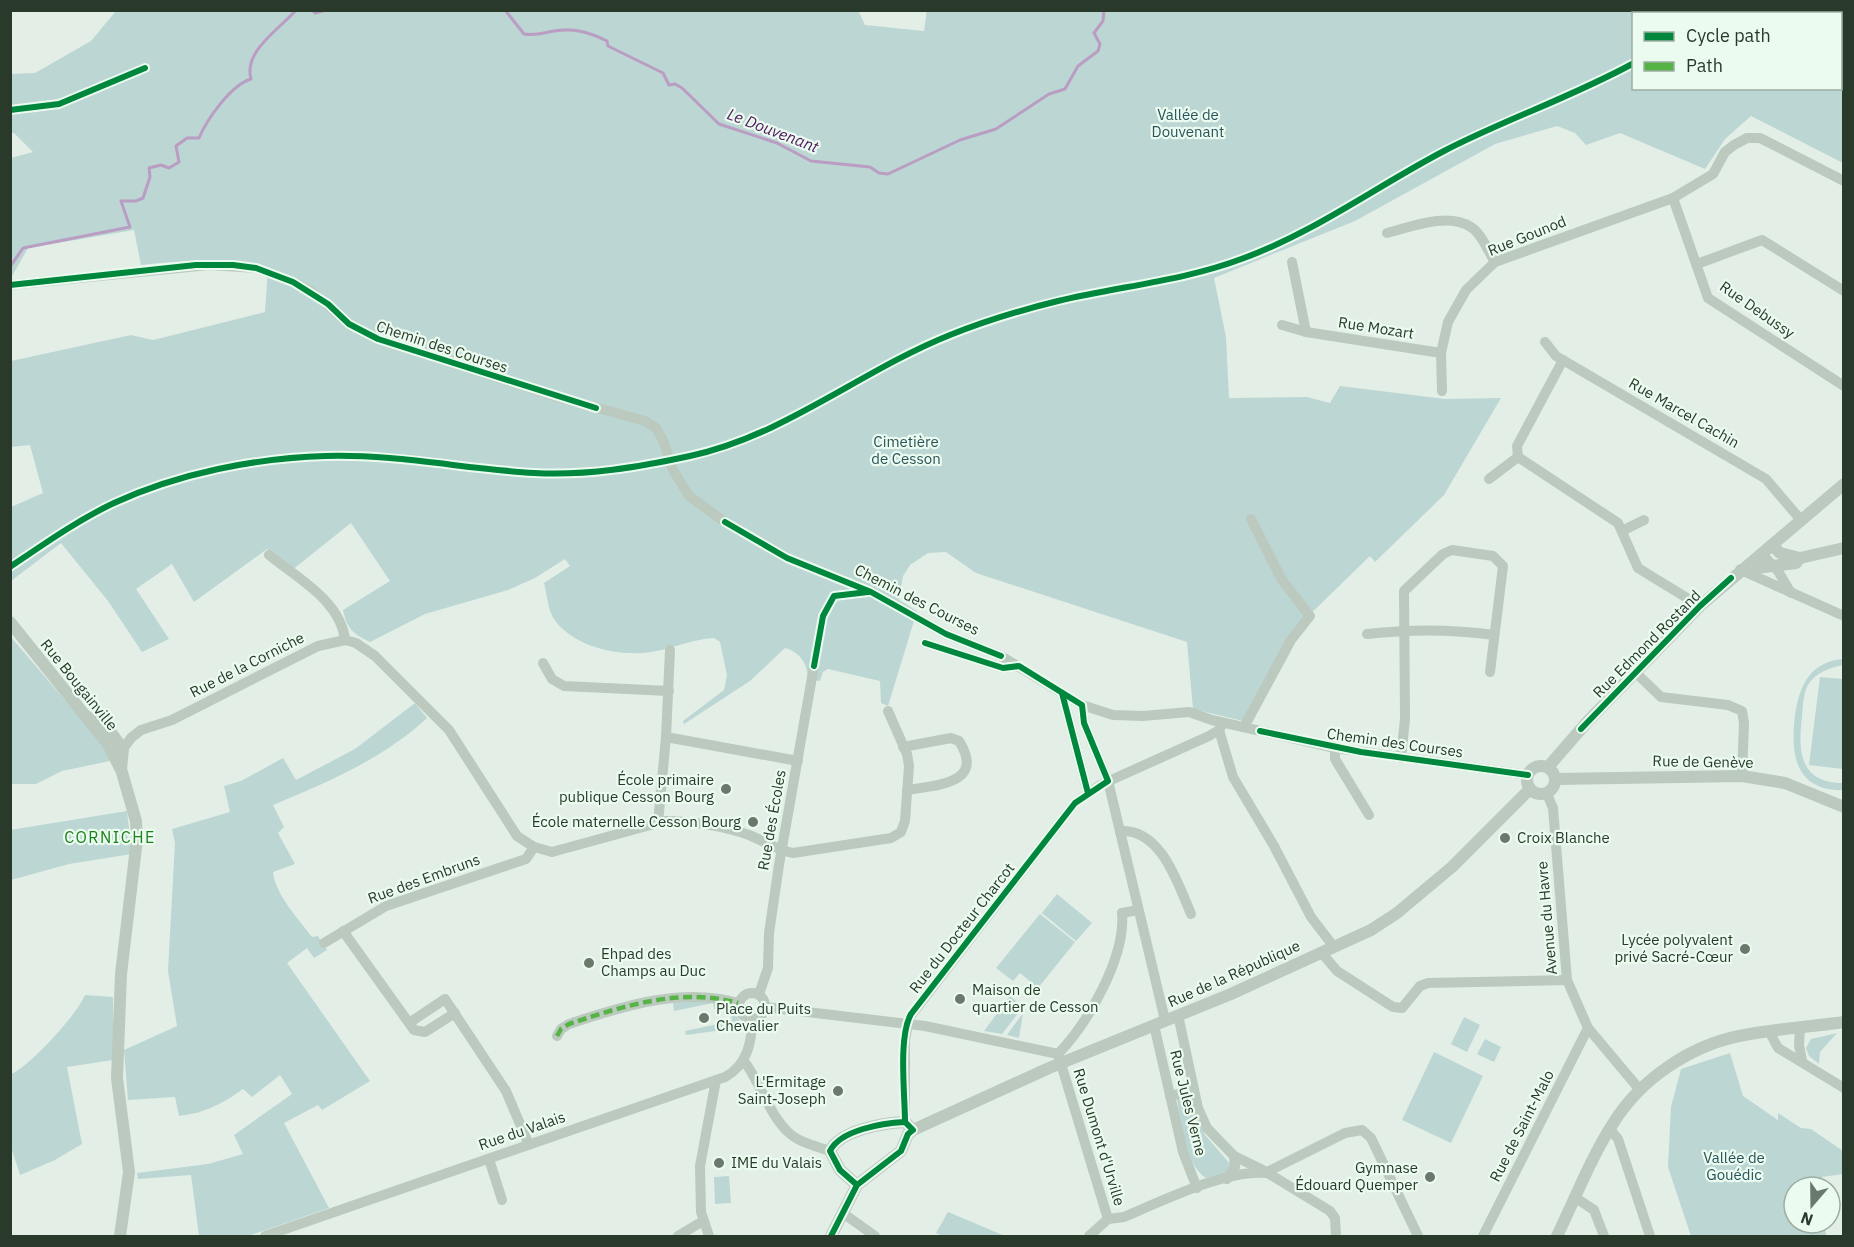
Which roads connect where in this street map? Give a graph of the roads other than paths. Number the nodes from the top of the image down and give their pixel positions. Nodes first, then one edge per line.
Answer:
1 (1844, 181) edge
2 (1673, 198) junction
3 (1387, 233) dead end
4 (1292, 262) dead end
5 (1495, 262) junction
6 (1696, 264) junction
7 (10, 285) edge
8 (1844, 291) edge
9 (1282, 325) dead end
10 (1306, 332) junction
11 (1545, 342) dead end
12 (1441, 353) junction
13 (1563, 360) junction
14 (1844, 386) edge
15 (1442, 391) dead end
16 (1518, 457) junction
17 (1489, 479) dead end
18 (1844, 484) edge
19 (1251, 519) dead end
20 (1800, 519) junction
21 (1644, 520) dead end
22 (1622, 531) junction
23 (1772, 545) junction
24 (1844, 548) edge
25 (1761, 554) junction
26 (269, 555) dead end
27 (1800, 558) junction
28 (1774, 567) junction
29 (1741, 570) junction
30 (1791, 593) junction
31 (1700, 606) junction
32 (1844, 616) edge
33 (10, 622) edge
34 (1404, 630) junction
35 (1367, 634) dead end
36 (1494, 635) junction
37 (345, 640) junction
38 (925, 643) dead end
39 (670, 650) dead end
40 (543, 663) dead end
41 (814, 666) dead end
42 (1019, 666) junction
43 (1490, 672) dead end
44 (1635, 672) junction
45 (669, 691) junction
46 (1062, 693) junction
47 (1082, 705) junction
48 (888, 711) dead end
49 (1221, 727) junction
50 (1244, 727) junction
51 (141, 730) junction
52 (666, 737) junction
53 (110, 739) junction
54 (903, 747) junction
55 (1335, 748) junction
56 (123, 749) junction
57 (1401, 758) junction
58 (798, 761) junction
59 (1548, 767) junction
60 (121, 769) junction
61 (1528, 775) junction
62 (1742, 776) junction
63 (1556, 779) junction
64 (1108, 781) junction
65 (1530, 789) junction
66 (907, 790) junction
67 (1088, 793) junction
68 (1547, 794) junction
69 (1844, 807) edge
70 (1369, 815) dead end
71 (658, 823) junction
72 (1120, 831) junction
73 (534, 847) junction
74 (781, 851) junction
75 (1137, 910) junction
76 (1191, 914) dead end
77 (343, 931) junction
78 (324, 943) dead end
79 (1334, 946) junction
80 (1321, 952) junction
81 (1567, 980) junction
82 (759, 994) junction
83 (738, 1003) junction
84 (765, 1007) junction
85 (455, 1013) junction
86 (1178, 1016) junction
87 (752, 1019) junction
88 (1844, 1022) edge
89 (410, 1023) junction
90 (906, 1023) junction
91 (1160, 1023) junction
92 (1588, 1028) junction
93 (1800, 1029) junction
94 (1770, 1033) junction
95 (557, 1036) dead end
96 (1059, 1059) junction
97 (744, 1061) junction
98 (1802, 1061) junction
99 (716, 1080) junction
100 (1844, 1088) edge
101 (1640, 1090) junction
102 (1193, 1091) junction
103 (1170, 1096) junction
104 (909, 1126) junction
105 (1610, 1129) junction
106 (529, 1145) junction
107 (830, 1151) junction
108 (1234, 1156) junction
109 (489, 1159) junction
110 (1265, 1173) junction
111 (1227, 1179) junction
112 (857, 1185) junction
113 (1197, 1188) junction
114 (1576, 1198) junction
115 (502, 1200) dead end
116 (844, 1214) junction
117 (1108, 1219) junction
118 (703, 1221) junction
119 (120, 1236) edge
120 (265, 1236) edge
121 (678, 1236) edge
122 (709, 1236) edge
123 (831, 1236) edge
124 (875, 1236) edge
125 (1089, 1236) edge
126 (1336, 1236) edge
127 (1418, 1236) edge
128 (1483, 1236) edge
129 (1557, 1236) edge
130 (1604, 1236) edge
131 (1650, 1236) edge

1 - 2 street, Rue Gounod
2 - 5 street, Rue Gounod
2 - 6 street, Rue Debussy
3 - 5 street
4 - 10 street
5 - 12 street, Rue Gounod
6 - 8 street
6 - 14 street, Rue Debussy
7 - 42 street, Chemin des Courses
9 - 10 street, Rue Mozart
10 - 12 street, Rue Mozart
11 - 13 street, Rue Marcel Cachin
12 - 15 street, Rue Gounod
13 - 16 street
13 - 20 street, Rue Marcel Cachin
16 - 17 street
16 - 22 street
18 - 20 street, Rue Edmond Rostand
19 - 50 street
20 - 23 street, Rue Edmond Rostand
21 - 22 street
22 - 31 street
23 - 25 street, Rue Edmond Rostand
23 - 27 street
24 - 27 street
25 - 28 street
25 - 29 street, Rue Edmond Rostand
26 - 37 street
27 - 28 street
28 - 29 street
28 - 30 street
29 - 30 street
29 - 31 street, Rue Edmond Rostand
30 - 32 street
31 - 44 street, Rue Edmond Rostand
33 - 53 street, Rue Bougainville
34 - 35 street
34 - 36 street
34 - 36 street
34 - 57 street
36 - 43 street
37 - 51 street, Rue de la Corniche
37 - 73 street
38 - 42 street
39 - 45 street
40 - 45 street
41 - 58 street
42 - 46 street, Chemin des Courses
44 - 59 street, Rue Edmond Rostand
44 - 62 street
45 - 52 street
46 - 47 street, Chemin des Courses
46 - 67 street
47 - 49 street, Chemin des Courses
47 - 64 street, Rue Jules Verne
48 - 54 street
49 - 50 street, Chemin des Courses
49 - 64 street, Rue du Docteur Charcot
49 - 79 street
50 - 55 street, Chemin des Courses
51 - 53 street
51 - 56 street, Rue de la Corniche
52 - 58 street, Rue des Écoles
52 - 71 street
53 - 56 street
53 - 60 street, Rue Bougainville
54 - 66 street
54 - 66 street
55 - 57 street, Chemin des Courses
55 - 70 street
56 - 60 street
57 - 61 street, Chemin des Courses
58 - 74 street, Rue des Écoles
59 - 61 street
59 - 63 street
60 - 119 street
61 - 65 street
62 - 63 street, Rue de Genève
62 - 69 street, Rue de Genève
63 - 68 street
64 - 67 street, Rue du Docteur Charcot
64 - 72 street, Rue Jules Verne
65 - 68 street
65 - 79 street, Rue de la République
66 - 74 street
67 - 90 street, Rue du Docteur Charcot
68 - 81 street, Avenue du Havre
71 - 73 street
71 - 74 street
72 - 75 street, Rue Jules Verne
72 - 76 street
73 - 77 street, Rue des Embruns
74 - 82 street, Rue des Écoles
75 - 91 street, Rue Jules Verne
75 - 96 street
77 - 78 street, Rue des Embruns
77 - 89 street
79 - 80 street, Rue de la République
80 - 81 street
80 - 86 street, Rue de la République
81 - 92 street, Avenue du Havre
82 - 83 street
82 - 84 street
83 - 87 street
83 - 95 street
84 - 87 street
84 - 90 street
85 - 89 street
85 - 89 street
85 - 106 street
86 - 91 street, Rue de la République
86 - 102 street, Rue Jules Verne
87 - 97 street
88 - 93 street
90 - 96 street
90 - 104 street
91 - 96 street, Rue de la République
91 - 103 street, Rue Jules Verne
92 - 101 street, Avenue du Havre
92 - 128 street, Rue de Saint-Malo
93 - 94 street
93 - 98 street
94 - 98 street
94 - 101 street
96 - 104 street, Rue de la République
96 - 117 street, Rue Dumont d'Urville
97 - 99 street, Rue du Valais
97 - 107 street
98 - 100 street
99 - 106 street, Rue du Valais
99 - 118 street
101 - 105 street
102 - 103 street
102 - 108 street, Rue Jules Verne
103 - 113 street, Rue Jules Verne
104 - 107 street, Rue de la République
104 - 112 street
105 - 114 street
105 - 131 street
106 - 109 street, Rue du Valais
107 - 112 street
108 - 110 street, Rue Jules Verne
108 - 111 street
109 - 115 street
109 - 120 street, Rue du Valais
110 - 111 street
110 - 126 street, Rue Jules Verne
110 - 127 street
111 - 113 street
112 - 116 street
113 - 117 street
114 - 129 street
114 - 130 street
116 - 123 street
116 - 124 street
117 - 125 street
118 - 121 street
118 - 122 street

